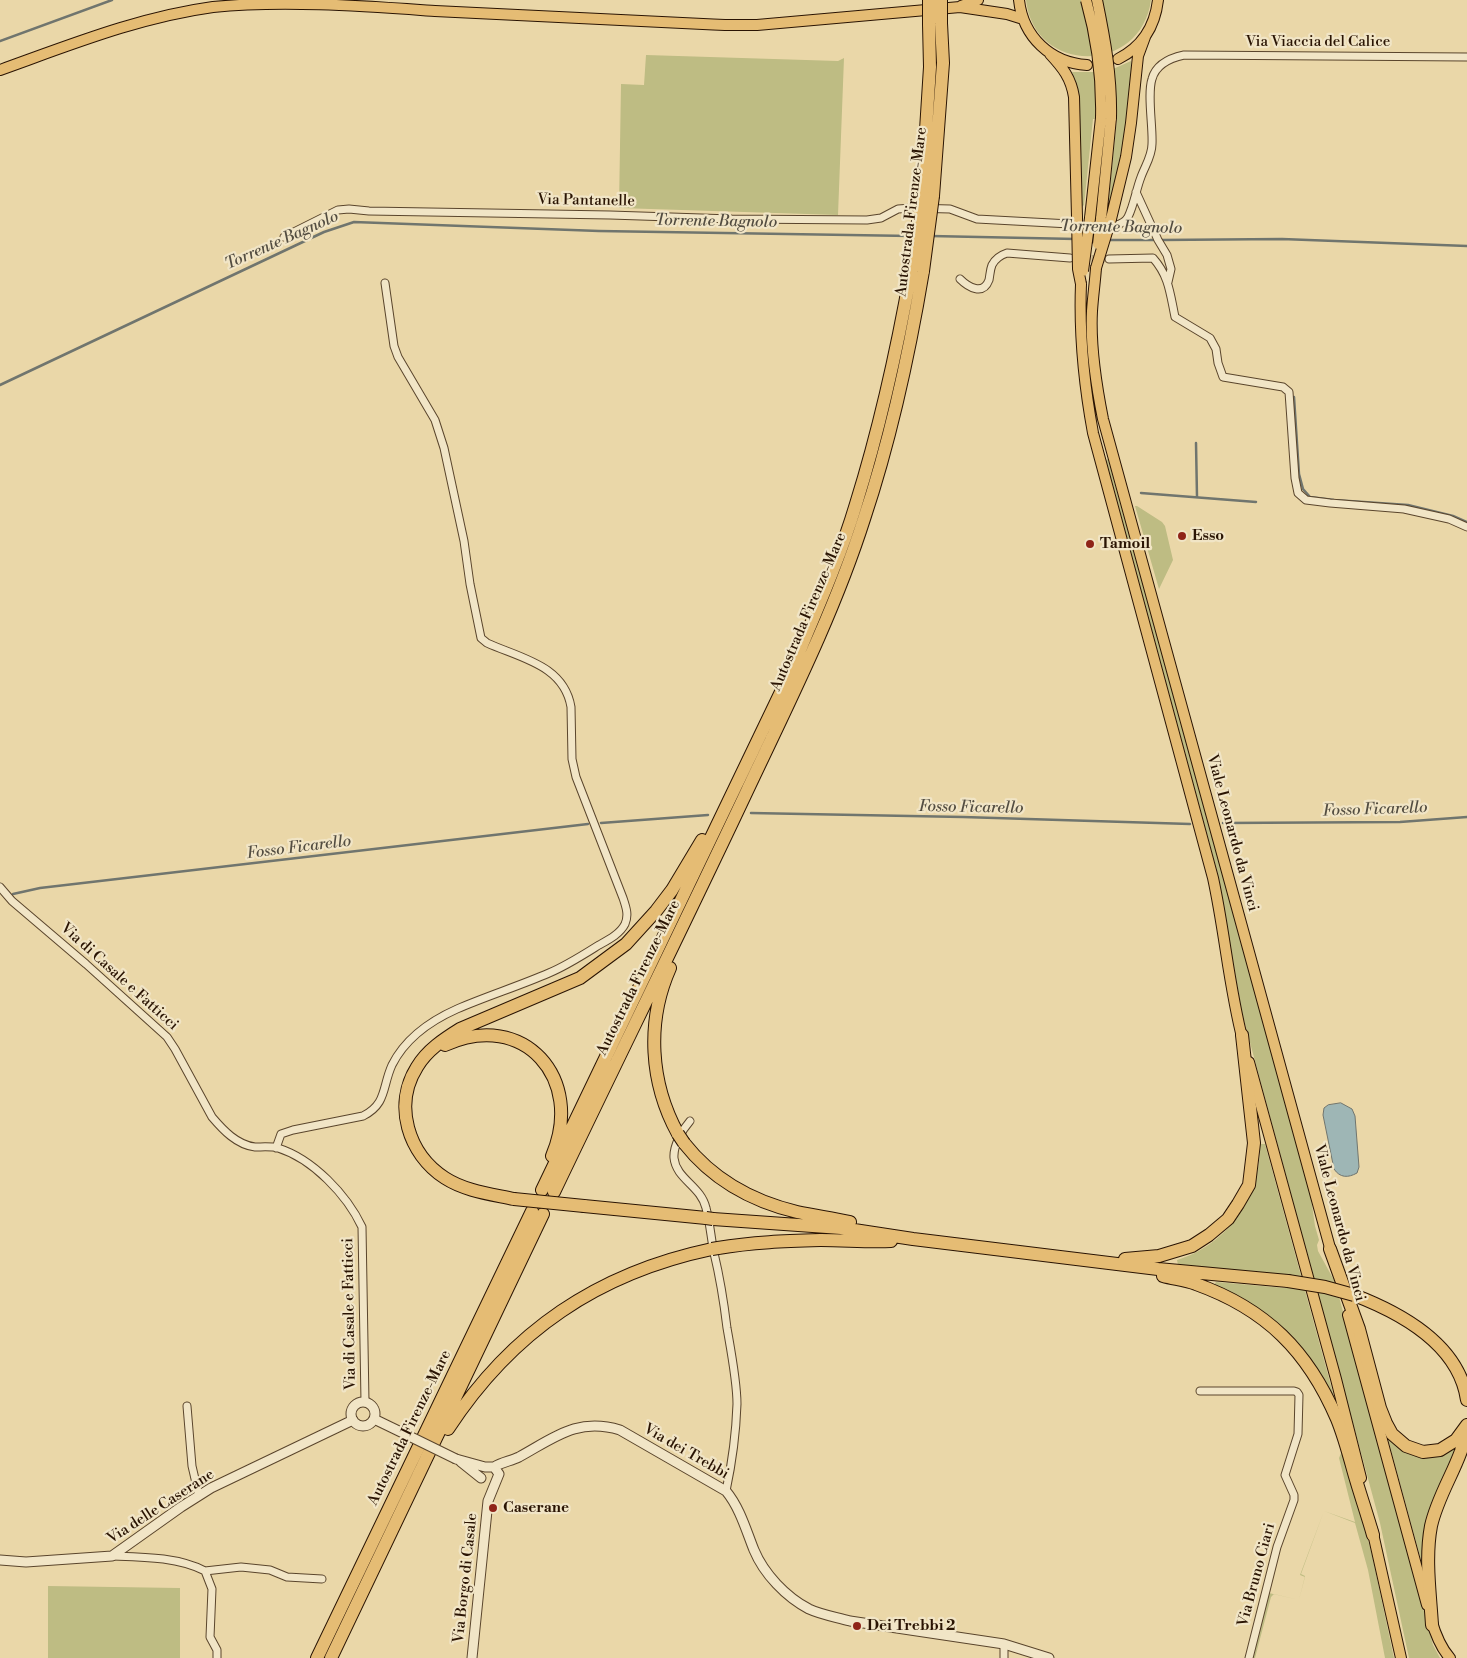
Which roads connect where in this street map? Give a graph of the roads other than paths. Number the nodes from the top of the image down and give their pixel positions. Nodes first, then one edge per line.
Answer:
1 (929, 0) edge
2 (941, 0) edge
3 (978, 0) edge
4 (1019, 0) edge
5 (1086, 0) edge
6 (1096, 0) edge
7 (1164, 0) edge
8 (1158, 5) edge
9 (960, 7) junction
10 (1022, 19) junction
11 (935, 23) junction
12 (1145, 37) junction
13 (1050, 54) junction
14 (1467, 57) edge
15 (1118, 59) dead end
16 (1087, 65) dead end
17 (0, 70) edge
18 (1106, 118) junction
19 (1136, 192) junction
20 (1104, 220) junction
21 (1074, 221) junction
22 (284, 237) dead end
23 (1070, 258) dead end
24 (1110, 259) tunnel mouth
25 (917, 271) junction
26 (960, 279) dead end
27 (1168, 282) junction
28 (385, 283) dead end
29 (1081, 284) junction
30 (1467, 527) edge
31 (734, 788) junction
32 (703, 884) junction
33 (0, 887) edge
34 (1242, 1035) junction
35 (424, 1058) junction
36 (690, 1121) dead end
37 (276, 1148) junction
38 (544, 1191) junction
39 (913, 1239) junction
40 (1330, 1249) junction
41 (1097, 1262) junction
42 (1200, 1391) dead end
43 (1467, 1400) edge
44 (365, 1402) junction
45 (187, 1406) dead end
46 (374, 1419) junction
47 (352, 1420) junction
48 (1467, 1426) edge
49 (518, 1458) junction
50 (456, 1459) junction
51 (490, 1467) junction
52 (419, 1475) junction
53 (497, 1479) junction
54 (482, 1480) junction
55 (726, 1491) junction
56 (198, 1496) junction
57 (488, 1501) junction
58 (1373, 1535) junction
59 (112, 1556) junction
60 (0, 1560) edge
61 (205, 1571) junction
62 (322, 1579) dead end
63 (1432, 1625) junction
64 (1004, 1644) junction
65 (217, 1658) edge
66 (317, 1658) edge
67 (331, 1658) edge
68 (472, 1658) edge
69 (1004, 1658) edge
70 (1049, 1658) edge
71 (1248, 1658) edge
72 (1401, 1658) edge
73 (1450, 1658) edge

1 - 11 highway, Autostrada Firenze-Mare, bridge
2 - 11 highway, Autostrada Firenze-Mare, bridge
3 - 9 main road
4 - 10 main road
5 - 18 main road, Viale Leonardo da Vinci, bridge
6 - 18 main road, Viale Leonardo da Vinci, bridge
7 - 8 main road
8 - 12 main road
9 - 10 main road
9 - 17 main road
10 - 13 main road
11 - 25 highway, Autostrada Firenze-Mare, bridge
12 - 15 main road
12 - 20 main road
13 - 16 main road
13 - 21 main road
14 - 19 street, Via Viaccia del Calice
18 - 20 main road, Viale Leonardo da Vinci
19 - 20 street
19 - 27 street
20 - 29 main road, Viale Leonardo da Vinci, bridge
20 - 40 main road, Viale Leonardo da Vinci, bridge
21 - 22 street, Via Pantanelle
21 - 29 main road, bridge
23 - 26 street
24 - 27 street
25 - 31 highway, Autostrada Firenze-Mare
25 - 32 highway, Autostrada Firenze-Mare
27 - 30 street
28 - 37 street
29 - 34 main road, Viale Leonardo da Vinci
31 - 35 highway
31 - 38 highway, Autostrada Firenze-Mare
32 - 38 highway, Autostrada Firenze-Mare
32 - 39 highway
33 - 37 street, Via di Casale e Fatticci
34 - 41 highway
34 - 58 main road, Viale Leonardo da Vinci
35 - 38 highway
35 - 39 highway, bridge
36 - 55 street
37 - 44 street, Via di Casale e Fatticci
39 - 41 highway
39 - 52 highway
40 - 48 highway
40 - 63 main road, Viale Leonardo da Vinci
41 - 43 highway, bridge
41 - 58 highway
42 - 71 street, Via Bruno Ciari
44 - 46 street
44 - 47 street
45 - 56 street
46 - 47 street, Via delle Caserane
46 - 50 street, bridge
47 - 56 street, Via delle Caserane
48 - 63 highway
49 - 51 street, Via dei Trebbi
49 - 53 street, Via dei Trebbi
49 - 55 street, Via dei Trebbi
50 - 51 street
50 - 54 street
51 - 53 street
51 - 54 street
52 - 66 highway, Autostrada Firenze-Mare
52 - 67 highway, Autostrada Firenze-Mare
53 - 54 street
53 - 57 street, Via Borgo di Casale
54 - 57 street, Via Borgo di Casale
55 - 64 street, Via dei Trebbi
56 - 59 street, Via delle Caserane
57 - 68 street, Via Borgo di Casale
58 - 72 main road, Viale Leonardo da Vinci
59 - 60 street, Via delle Caserane
59 - 61 street
61 - 62 street
61 - 65 street
63 - 73 main road, Viale Leonardo da Vinci
64 - 69 street
64 - 70 street, Via dei Trebbi

